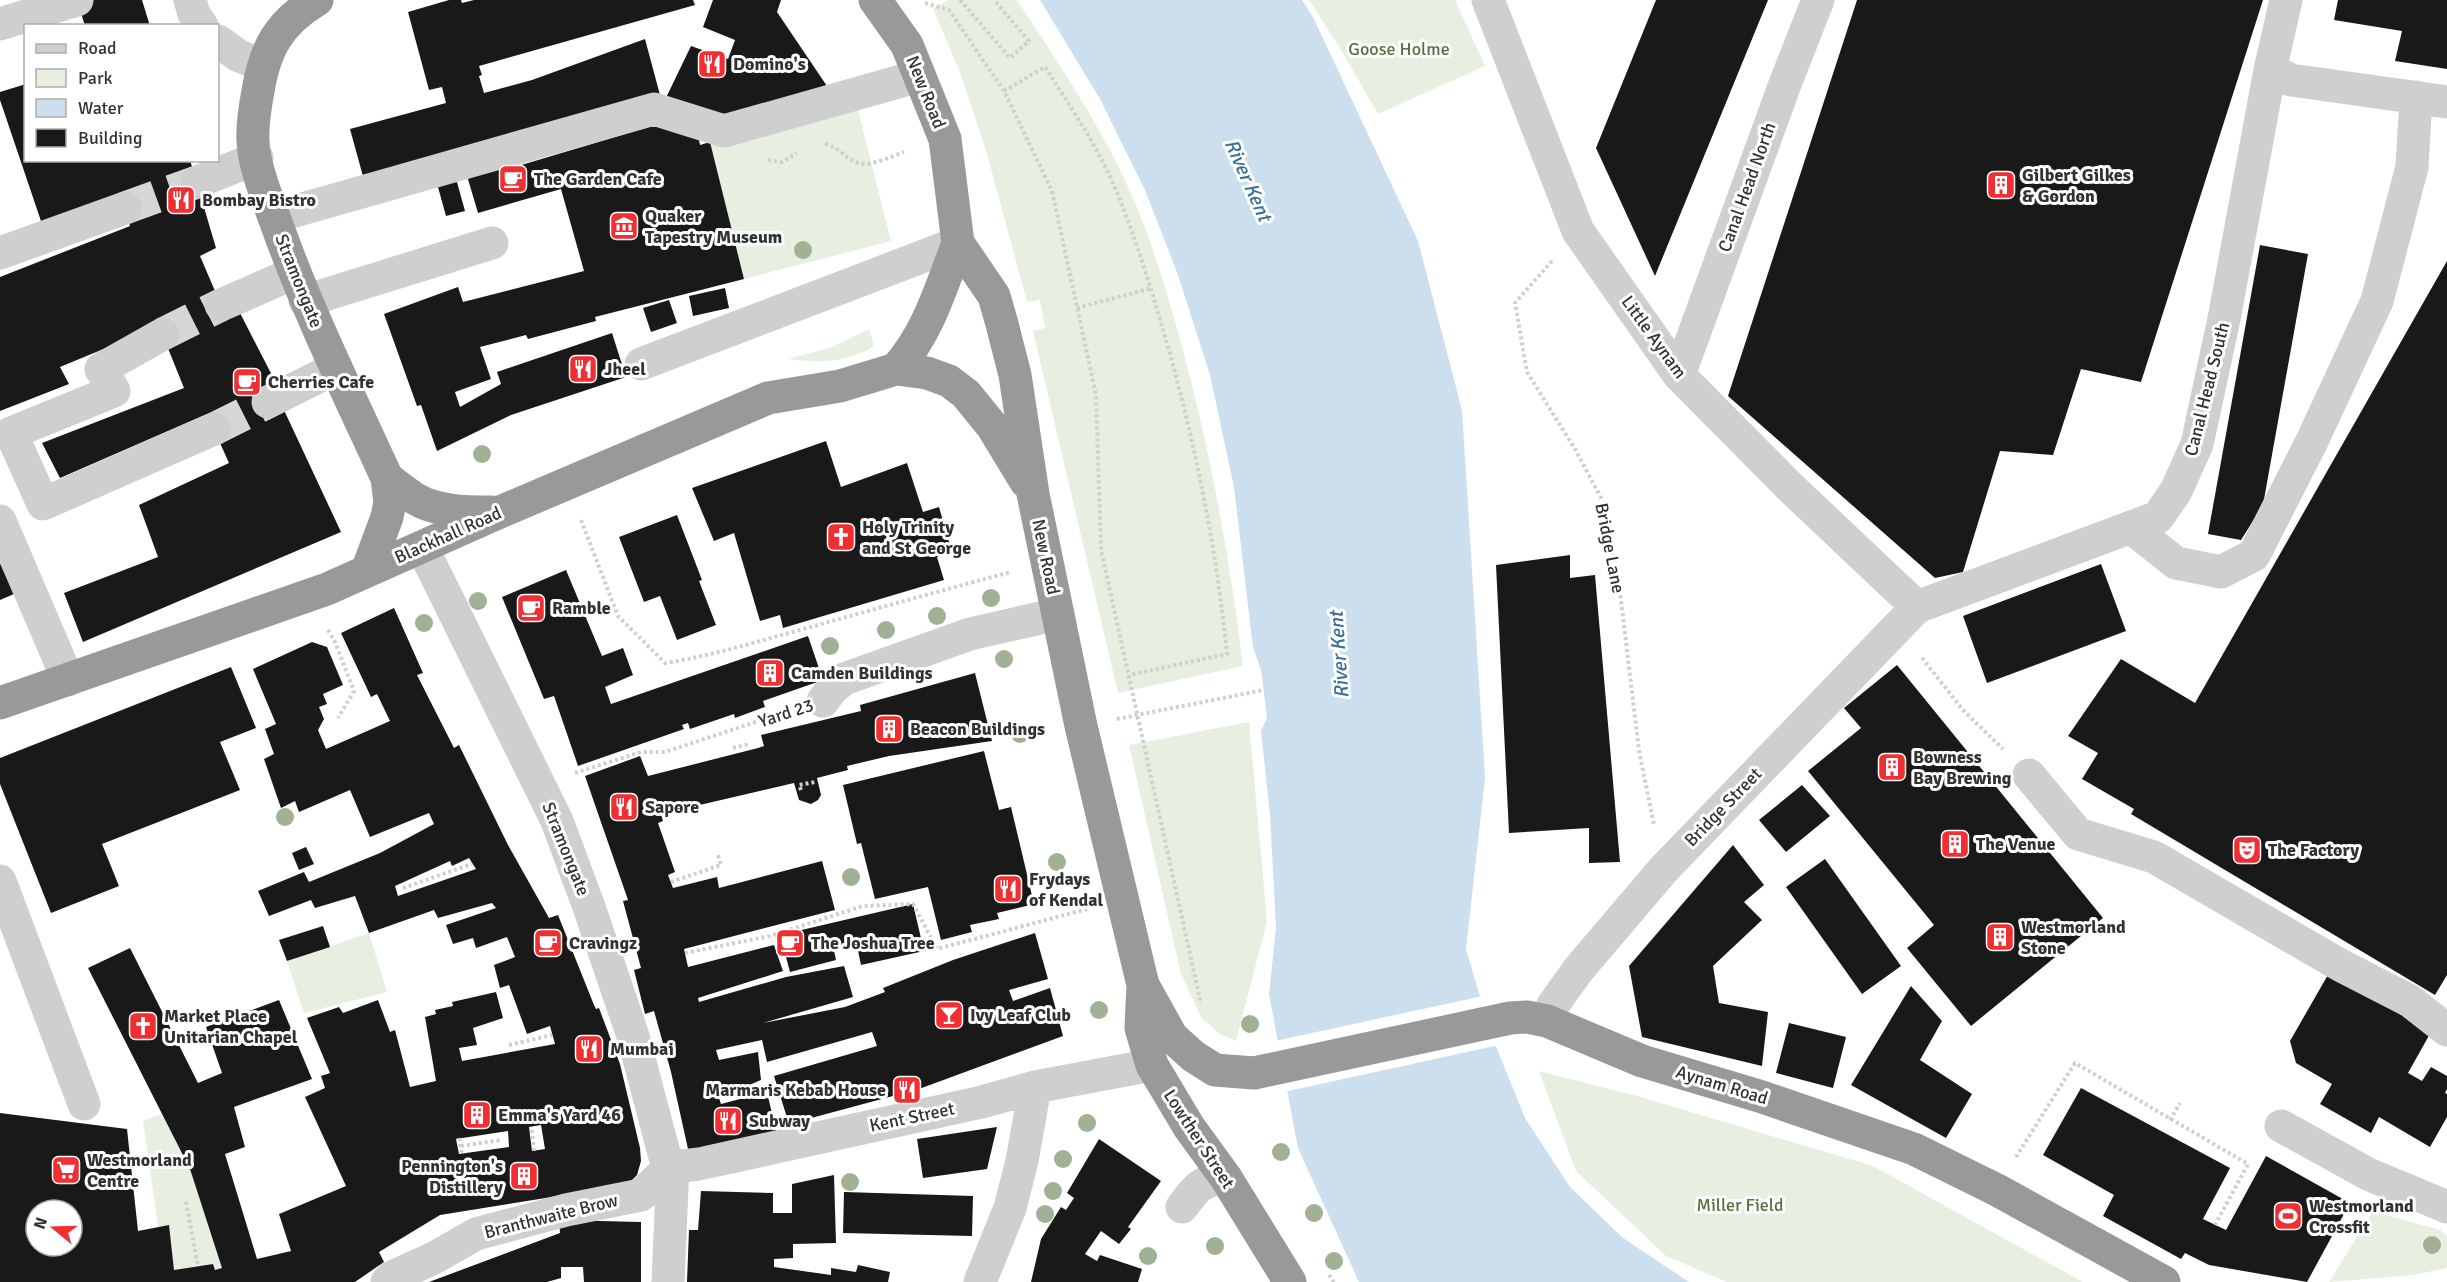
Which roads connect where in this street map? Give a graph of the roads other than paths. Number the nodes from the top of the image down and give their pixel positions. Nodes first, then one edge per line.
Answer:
1 (77, 0) edge
2 (190, 0) edge
3 (317, 0) edge
4 (875, 0) edge
5 (1488, 0) edge
6 (1818, 0) edge
7 (2286, 0) edge
8 (0, 24) edge
9 (201, 24) edge
10 (219, 42) edge
11 (262, 65) junction
12 (2270, 70) junction
13 (919, 76) junction
14 (2432, 100) edge
15 (257, 158) junction
16 (196, 182) tunnel mouth
17 (125, 207) tunnel mouth
18 (274, 217) junction
19 (492, 243) dead end
20 (958, 243) junction
21 (0, 254) edge
22 (299, 287) junction
23 (221, 305) tunnel mouth
24 (163, 334) tunnel mouth
25 (641, 364) dead end
26 (336, 368) junction
27 (896, 369) junction
28 (1679, 375) junction
29 (268, 402) tunnel mouth
30 (214, 429) tunnel mouth
31 (387, 478) junction
32 (1033, 494) junction
33 (500, 512) junction
34 (0, 521) edge
35 (2132, 528) junction
36 (422, 547) junction
37 (367, 571) junction
38 (1058, 614) junction
39 (1907, 617) junction
40 (68, 680) junction
41 (823, 700) road end
42 (0, 703) edge
43 (2029, 775) road end
44 (0, 881) edge
45 (1143, 985) junction
46 (1547, 1021) junction
47 (2446, 1026) edge
48 (1152, 1065) junction
49 (1254, 1073) joint
50 (1035, 1087) junction
51 (84, 1104) dead end
52 (2281, 1126) dead end
53 (673, 1164) junction
54 (1226, 1178) junction
55 (1182, 1207) dead end
56 (2447, 1208) edge
57 (389, 1280) edge
58 (668, 1282) edge
59 (980, 1282) edge
60 (1290, 1282) edge
61 (2164, 1282) edge

1 - 8 street
2 - 9 street
3 - 11 highway, Stramongate
4 - 13 highway, New Road
5 - 28 street, Little Aynam
6 - 28 street, Canal Head North
7 - 12 street, Canal Head South
10 - 11 street
11 - 15 highway, Stramongate
12 - 14 street
12 - 35 street, Canal Head South
13 - 18 street
13 - 20 highway, New Road
14 - 35 street
15 - 16 street
15 - 18 highway, Stramongate
17 - 21 street
18 - 22 highway, Stramongate
19 - 22 street
20 - 25 street
20 - 27 highway
20 - 32 highway, New Road
22 - 23 street
22 - 26 highway, Stramongate
24 - 30 street
26 - 29 street
26 - 31 highway, Stramongate
27 - 32 highway, Blackhall Road
27 - 33 highway, Blackhall Road
28 - 39 street, Little Aynam
31 - 33 highway
31 - 37 highway, Stramongate
32 - 38 highway, New Road
33 - 36 highway, Blackhall Road
34 - 40 street
35 - 39 street, Canal Head South
36 - 37 highway, Blackhall Road
36 - 53 street, Stramongate
37 - 40 highway, Blackhall Road
38 - 41 street, Yard 23
38 - 45 highway, New Road
39 - 46 street, Bridge Street
40 - 42 highway, Blackhall Road
43 - 47 street
44 - 51 street
45 - 48 highway, Lowther Street
45 - 49 highway, New Road
46 - 49 highway, Aynam Road
46 - 61 highway, Aynam Road
48 - 50 street, Kent Street
48 - 54 highway, Lowther Street
50 - 53 street, Kent Street
50 - 59 street
52 - 56 street
53 - 57 street, Branthwaite Brow
53 - 58 street
54 - 55 street
54 - 60 highway, Lowther Street

